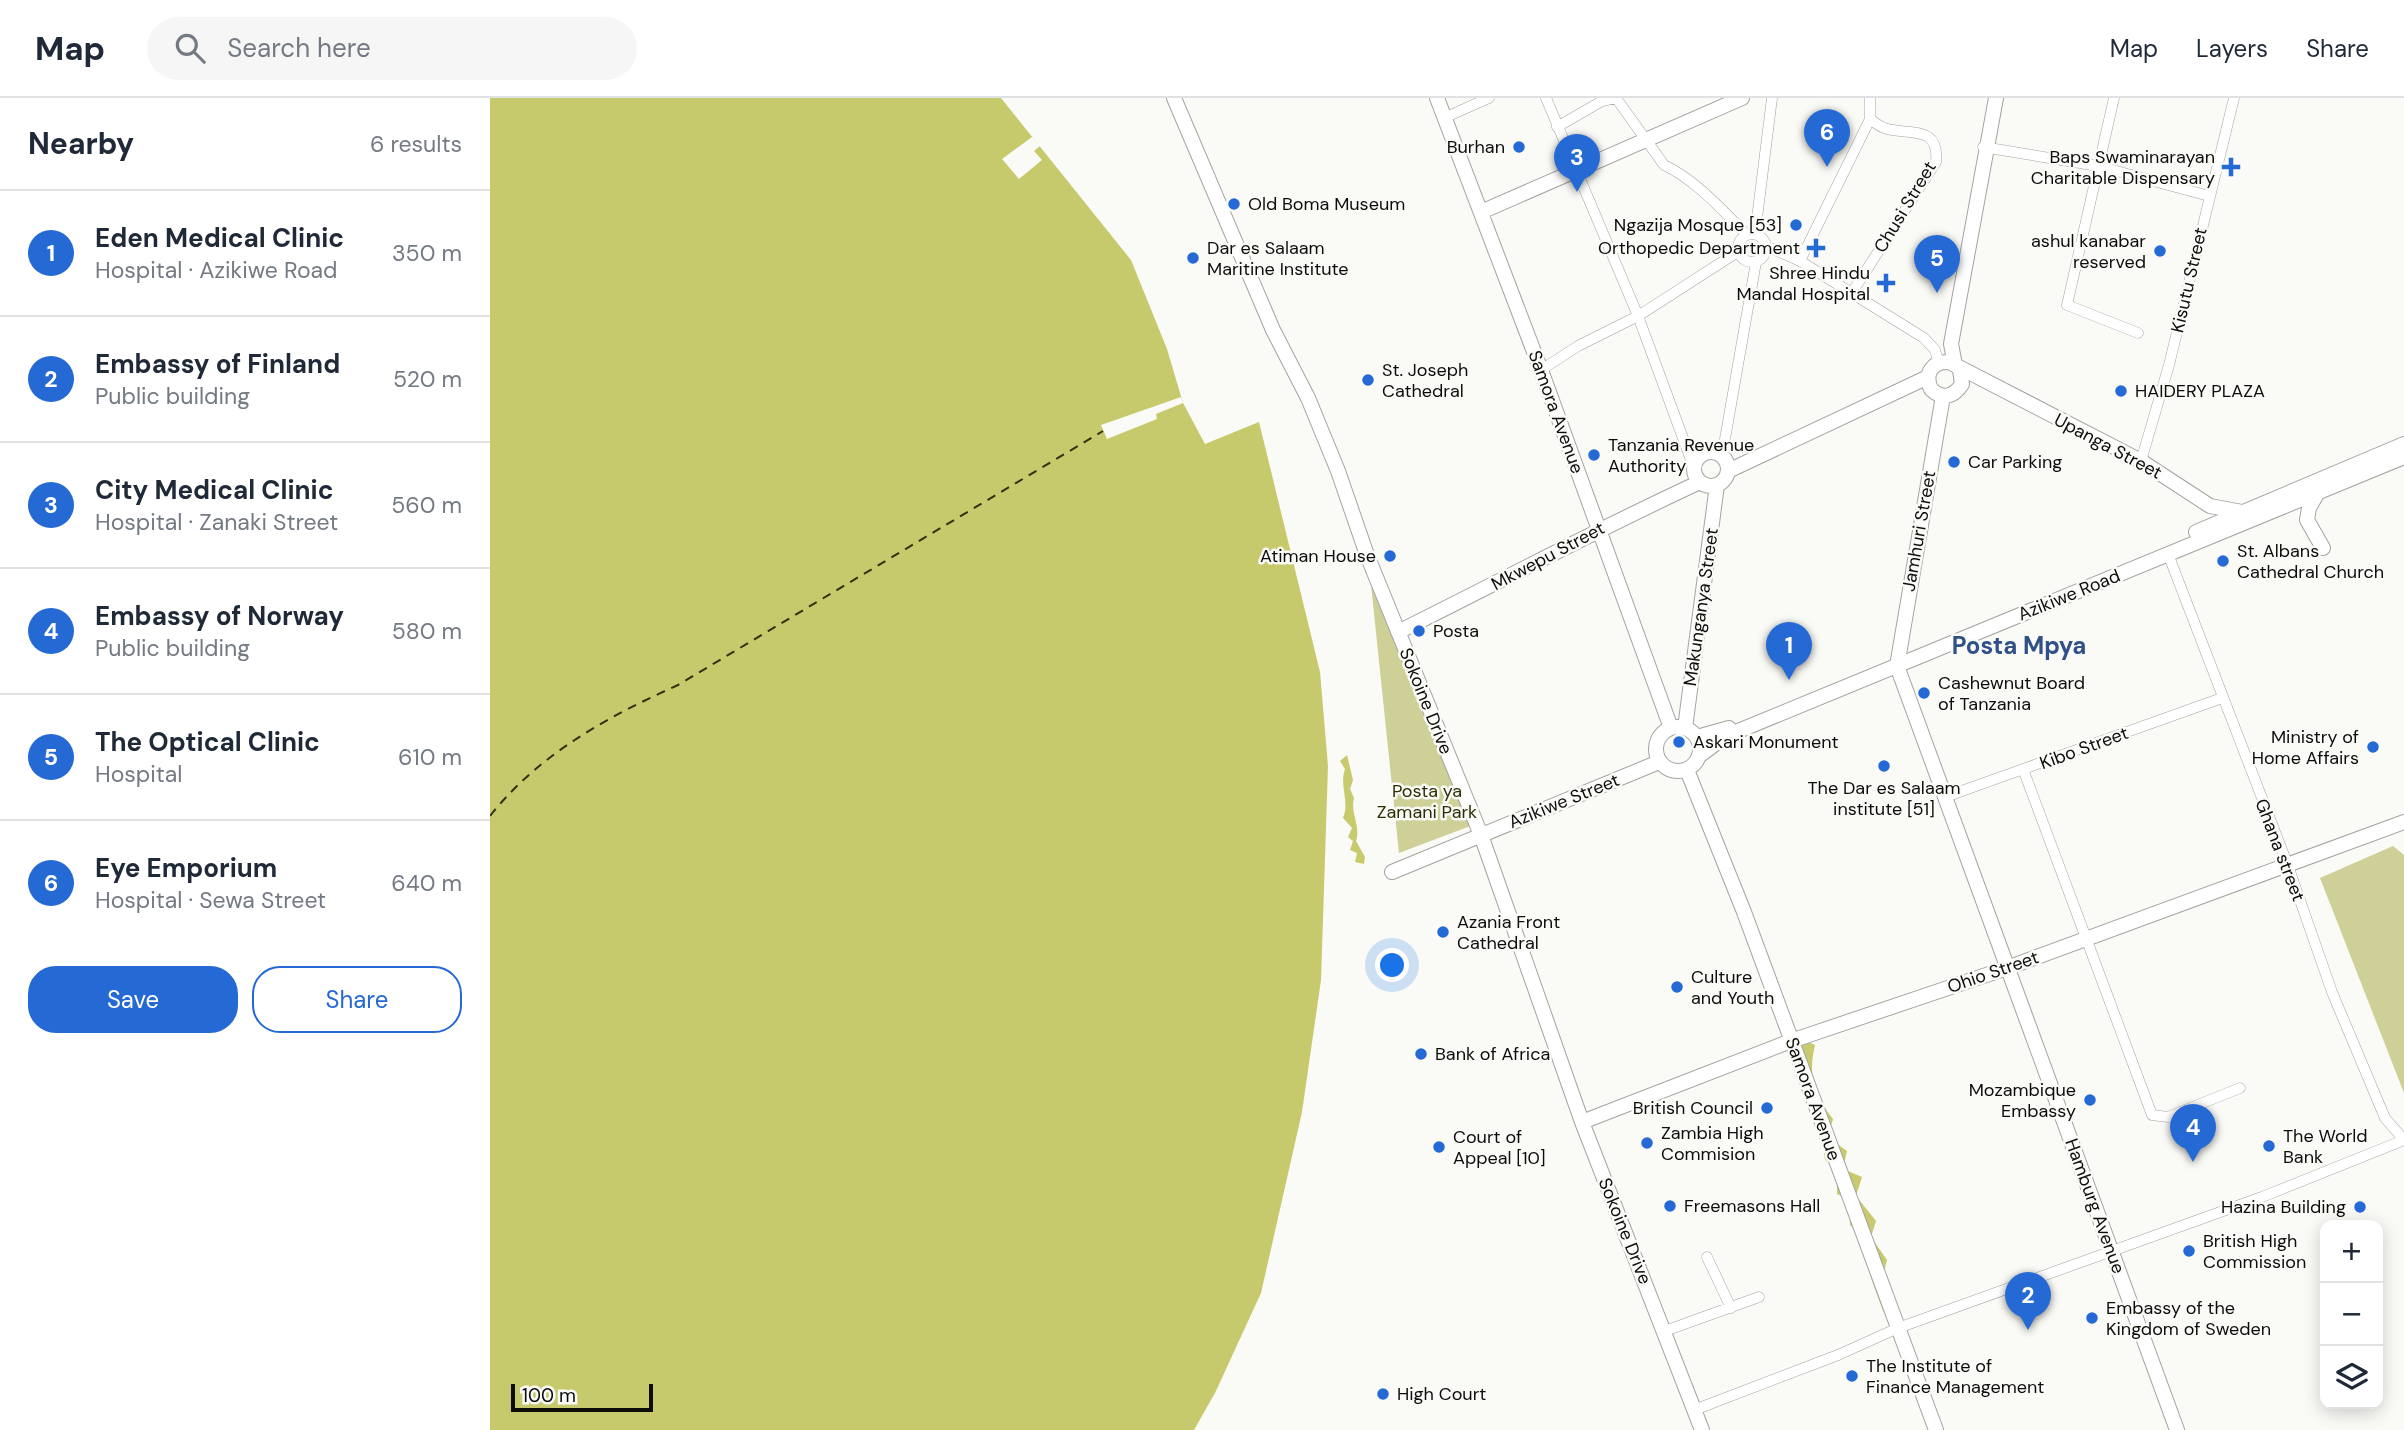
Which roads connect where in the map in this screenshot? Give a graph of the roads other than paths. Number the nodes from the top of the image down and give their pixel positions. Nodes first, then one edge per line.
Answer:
1 (1174, 98) edge
2 (1437, 98) edge
3 (1489, 98) edge
4 (1546, 98) edge
5 (1616, 98) edge
6 (1742, 98) edge
7 (1772, 98) edge
8 (1871, 98) edge
9 (1990, 98) edge
10 (1996, 98) edge
11 (2114, 98) edge
12 (2234, 98) edge
13 (1444, 118) junction
14 (1870, 119) junction
15 (1557, 127) junction
16 (1649, 139) junction
17 (1985, 147) junction
18 (2098, 166) junction
19 (1576, 169) junction
20 (2209, 196) junction
21 (1481, 212) junction
22 (1751, 234) junction
23 (1766, 246) junction
24 (1739, 251) junction
25 (1800, 261) junction
26 (1756, 262) junction
27 (1851, 294) junction
28 (1638, 316) junction
29 (2138, 333) dead end
30 (1952, 369) junction
31 (1541, 370) junction
32 (1928, 377) junction
33 (1943, 396) junction
34 (2404, 444) edge
35 (1722, 456) junction
36 (2404, 457) edge
37 (2141, 461) junction
38 (1728, 471) junction
39 (1697, 475) junction
40 (1717, 485) junction
41 (2318, 492) junction
42 (2210, 506) junction
43 (2250, 515) junction
44 (1598, 529) junction
45 (2202, 529) junction
46 (2323, 548) dead end
47 (2168, 554) junction
48 (1398, 632) junction
49 (1896, 662) junction
50 (2222, 698) junction
51 (1678, 728) junction
52 (1697, 737) junction
53 (1699, 756) junction
54 (1659, 762) junction
55 (1687, 769) junction
56 (2023, 769) junction
57 (1945, 797) junction
58 (2404, 822) edge
59 (1481, 835) junction
60 (2287, 863) junction
61 (1392, 872) dead end
62 (2086, 939) junction
63 (2007, 968) junction
64 (1791, 1041) junction
65 (2240, 1087) dead end
66 (1582, 1122) junction
67 (2404, 1140) edge
68 (2112, 1251) junction
69 (1707, 1257) dead end
70 (1759, 1297) dead end
71 (1731, 1308) junction
72 (1898, 1328) junction
73 (1665, 1331) junction
74 (1694, 1410) junction
75 (1702, 1430) edge
76 (1936, 1430) edge
77 (2177, 1430) edge

1 - 48 street, Sokoine Drive
2 - 13 street, Samora Avenue
3 - 13 street
4 - 15 street
5 - 15 street
5 - 16 street
6 - 16 street
7 - 22 street
8 - 14 street
9 - 17 street
10 - 17 street
11 - 18 street
12 - 20 street, Kisutu Street
13 - 21 street, Samora Avenue
14 - 25 street
14 - 27 street, Chusi Street
15 - 19 street
16 - 19 street
16 - 22 street
17 - 18 street
17 - 30 street
18 - 20 street
18 - 29 street
19 - 21 street
19 - 28 street
20 - 37 street, Kisutu Street
21 - 31 street, Samora Avenue
22 - 23 street
22 - 24 street
23 - 25 street
23 - 26 street
24 - 26 street
24 - 28 street
25 - 27 street
26 - 35 street
27 - 30 street
28 - 31 street
28 - 39 street
30 - 32 street
30 - 33 street
30 - 37 street, Upanga Street
31 - 44 street, Samora Avenue
32 - 33 street
32 - 38 street
33 - 49 street, Jamhuri Street
34 - 43 street, Azikiwe Road
35 - 38 street
35 - 39 street, Mkwepu Street
36 - 41 street, Azikiwe Road
37 - 42 street, Upanga Street
38 - 40 street
39 - 40 street
39 - 44 street, Mkwepu Street
40 - 51 street, Makunganya Street
41 - 43 street, Azikiwe Road
41 - 46 street
42 - 43 street, Upanga Street
42 - 45 street
43 - 45 street, Azikiwe Road
43 - 47 street, Azikiwe Road
44 - 48 street, Mkwepu Street
44 - 51 street, Samora Avenue
45 - 49 street, Azikiwe Road
47 - 49 street, Azikiwe Road
47 - 50 street, Ghana street
48 - 59 street, Sokoine Drive
49 - 52 street, Azikiwe Road
49 - 53 street, Azikiwe Road
49 - 57 street, Hamburg Avenue
50 - 56 street, Kibo Street
50 - 60 street, Ghana street
51 - 52 street
51 - 54 street
52 - 53 street
53 - 55 street
54 - 55 street
54 - 59 street, Azikiwe Street
55 - 64 street, Samora Avenue
56 - 57 street, Kibo Street
56 - 62 street
57 - 63 street, Hamburg Avenue
58 - 60 street, Ohio Street
59 - 61 street, Azikiwe Street
59 - 66 street, Sokoine Drive
60 - 62 street, Ohio Street
60 - 67 street, Ghana street
62 - 63 street, Ohio Street
62 - 65 street
63 - 64 street, Ohio Street
63 - 68 street, Hamburg Avenue
64 - 66 street, Ohio Street
64 - 72 street, Samora Avenue
66 - 73 street, Sokoine Drive
67 - 68 street
68 - 72 street
68 - 77 street, Hamburg Avenue
69 - 71 street
70 - 71 street
71 - 73 street
72 - 74 street
72 - 76 street, Samora Avenue
73 - 74 street, Sokoine Drive
74 - 75 street, Sokoine Drive

